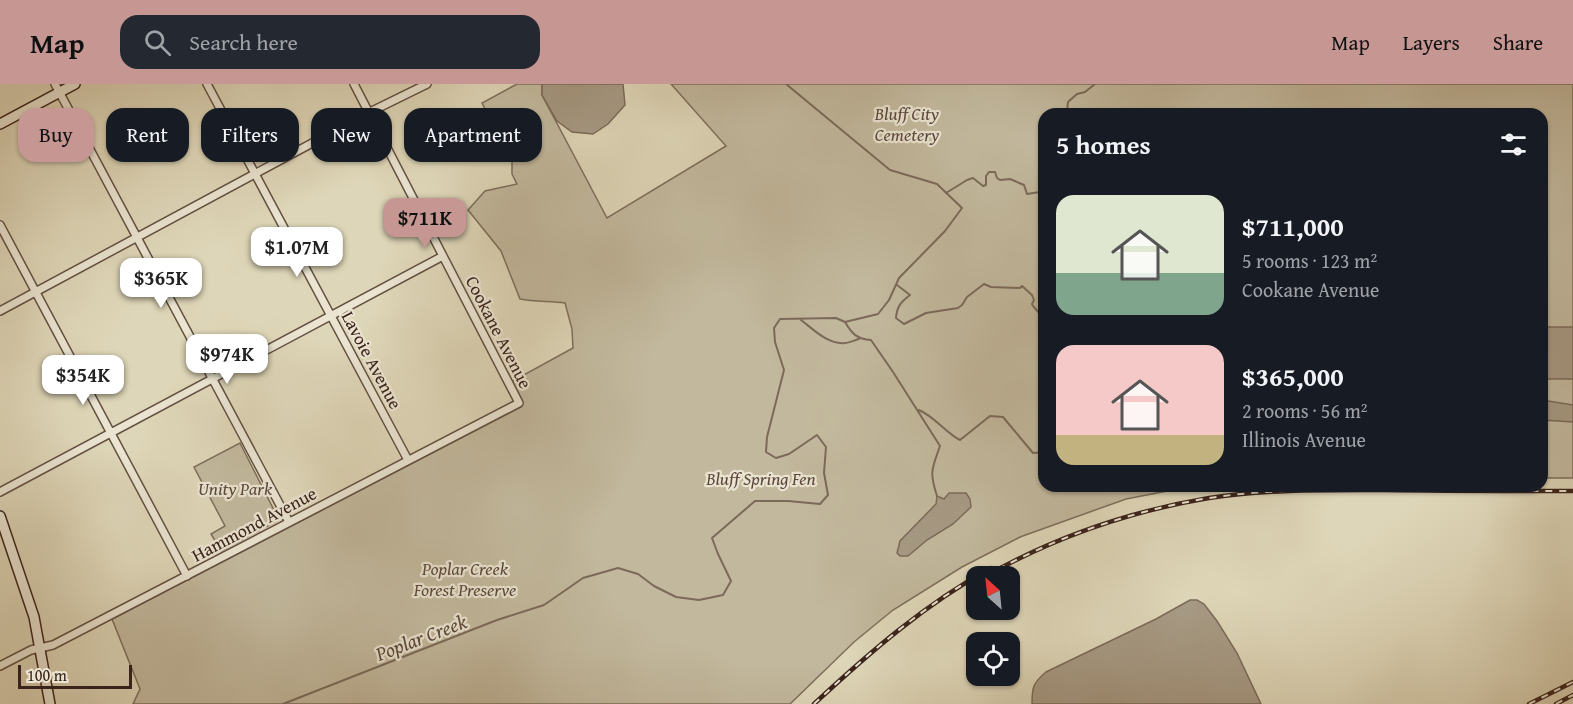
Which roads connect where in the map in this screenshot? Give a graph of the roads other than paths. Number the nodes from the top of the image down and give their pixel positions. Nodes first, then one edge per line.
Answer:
1 (75, 84) edge
2 (207, 84) edge
3 (354, 84) edge
4 (427, 84) edge
5 (57, 88) edge
6 (366, 108) edge
7 (379, 108) edge
8 (0, 124) edge
9 (311, 144) edge
10 (392, 157) edge
11 (255, 174) junction
12 (0, 225) edge
13 (137, 236) junction
14 (443, 256) junction
15 (36, 291) junction
16 (0, 310) edge
17 (331, 316) junction
18 (213, 379) junction
19 (519, 403) joint
20 (111, 434) junction
21 (408, 460) junction
22 (0, 492) edge
23 (0, 516) edge
24 (289, 522) junction
25 (187, 576) junction
26 (40, 648) junction
27 (0, 666) edge
28 (50, 704) edge

1 - 5 main road
2 - 11 street, Lavoie Avenue
3 - 6 street, Cookane Avenue
4 - 7 street
5 - 8 main road
5 - 13 street
9 - 11 street
10 - 14 street, Cookane Avenue
11 - 13 street
11 - 17 street, Lavoie Avenue
12 - 15 street
13 - 15 street
13 - 18 street
14 - 17 street
14 - 19 street, Cookane Avenue
15 - 16 street
15 - 20 street
17 - 18 street
17 - 21 street, Lavoie Avenue
18 - 20 street
18 - 24 street
19 - 21 street, Hammond Avenue
20 - 22 street
20 - 25 street
21 - 24 street, Hammond Avenue
23 - 26 main road
24 - 25 street, Hammond Avenue
25 - 26 street, Hammond Avenue
26 - 27 street, Hammond Avenue
26 - 28 main road

